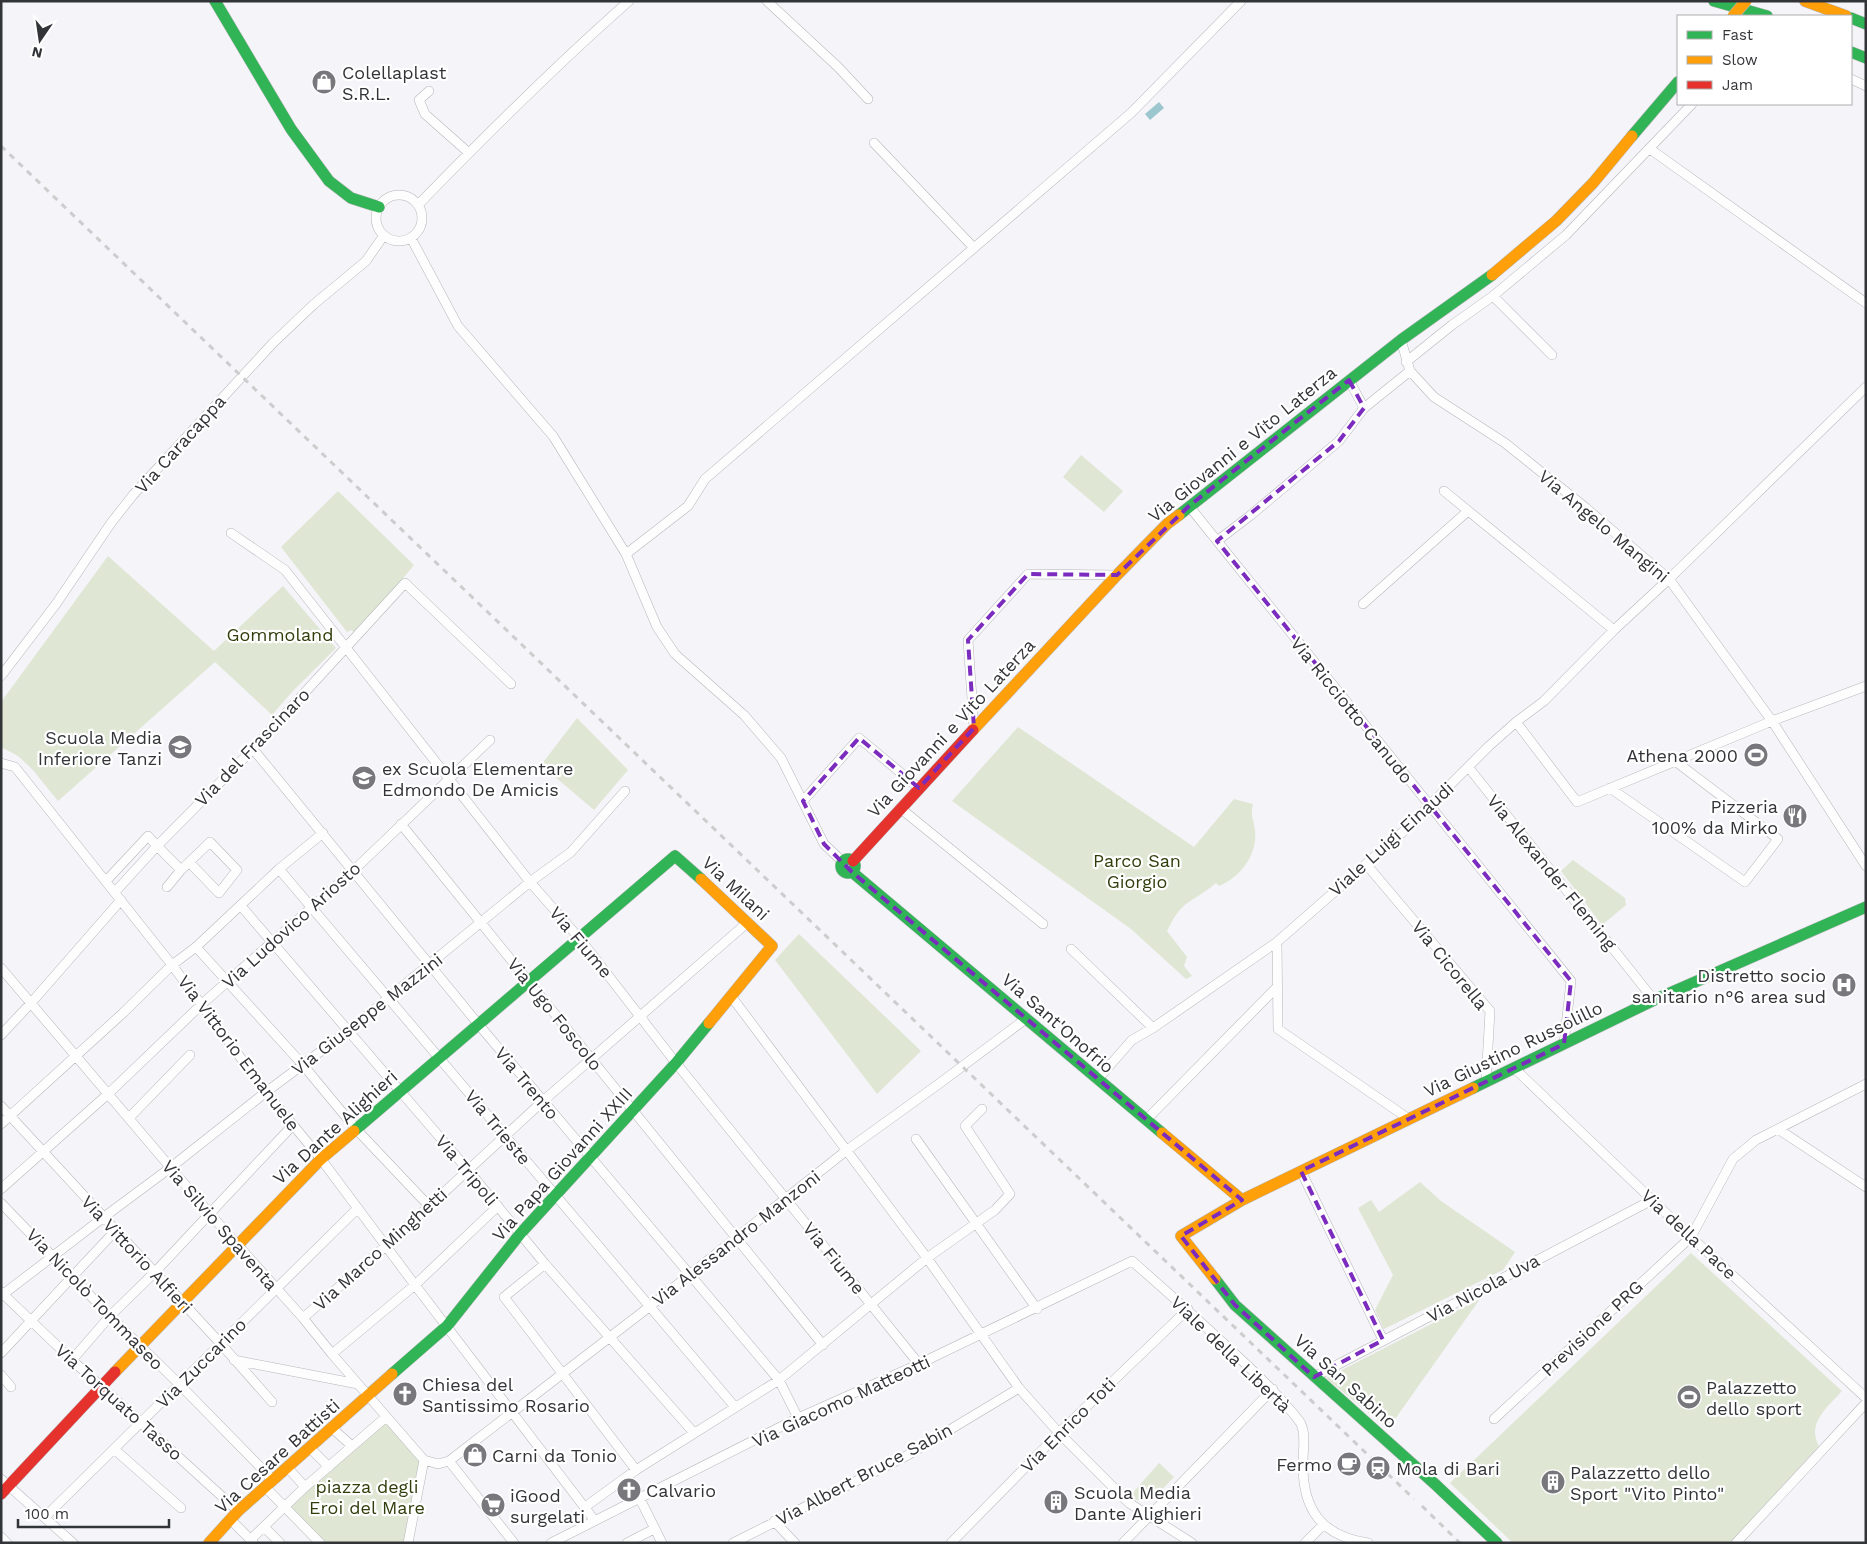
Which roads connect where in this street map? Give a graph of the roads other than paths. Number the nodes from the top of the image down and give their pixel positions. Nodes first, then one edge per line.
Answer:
1 (215, 1) edge
2 (629, 1) edge
3 (767, 1) edge
4 (1241, 1) edge
5 (1714, 1) edge
6 (1746, 1) edge
7 (1805, 1) edge
8 (1735, 15) edge
9 (1763, 15) edge
10 (1843, 15) edge
11 (1852, 18) edge
12 (1866, 24) edge
13 (1852, 52) edge
14 (1866, 58) edge
15 (1852, 79) edge
16 (1677, 83) edge
17 (1866, 86) edge
18 (428, 91) dead end
19 (868, 99) dead end
20 (1691, 105) edge
21 (874, 143) dead end
22 (1650, 149) junction
23 (469, 153) junction
24 (418, 205) junction
25 (379, 207) junction
26 (384, 235) junction
27 (411, 238) junction
28 (974, 248) junction
29 (1493, 296) junction
30 (1866, 303) edge
31 (1401, 340) junction
32 (1552, 355) dead end
33 (1408, 366) junction
34 (1349, 380) junction
35 (1866, 387) edge
36 (1364, 408) junction
37 (1444, 491) dead end
38 (1189, 506) junction
39 (1468, 511) junction
40 (231, 533) dead end
41 (1217, 541) junction
42 (626, 554) junction
43 (1116, 575) junction
44 (1669, 579) junction
45 (1364, 604) dead end
46 (1614, 630) junction
47 (346, 646) junction
48 (1, 676) edge
49 (511, 684) dead end
50 (1866, 686) edge
51 (1772, 721) junction
52 (1516, 722) junction
53 (974, 728) junction
54 (490, 740) dead end
55 (253, 749) junction
56 (1675, 761) junction
57 (1, 763) edge
58 (1469, 768) junction
59 (449, 780) junction
60 (919, 788) junction
61 (1610, 788) junction
62 (625, 792) dead end
63 (803, 801) junction
64 (1430, 806) junction
65 (900, 808) junction
66 (401, 824) junction
67 (323, 833) junction
68 (157, 846) junction
69 (675, 856) joint
70 (189, 862) junction
71 (1366, 864) junction
72 (849, 865) junction
73 (1866, 866) edge
74 (280, 869) junction
75 (181, 870) junction
76 (354, 870) junction
77 (106, 881) junction
78 (530, 882) junction
79 (167, 888) dead end
80 (118, 896) junction
81 (241, 906) junction
82 (312, 906) junction
83 (1866, 907) edge
84 (748, 922) junction
85 (480, 923) junction
86 (1043, 924) dead end
87 (580, 939) junction
88 (272, 942) junction
89 (1277, 942) junction
90 (772, 946) joint
91 (196, 947) junction
92 (1070, 949) dead end
93 (172, 965) junction
94 (430, 965) junction
95 (1, 968) edge
96 (227, 982) junction
97 (529, 982) junction
98 (1277, 987) junction
99 (731, 996) junction
100 (389, 999) junction
101 (1654, 1000) junction
102 (31, 1003) junction
103 (202, 1004) junction
104 (640, 1015) junction
105 (1027, 1018) junction
106 (479, 1025) junction
107 (1153, 1028) junction
108 (348, 1031) junction
109 (1, 1035) edge
110 (1564, 1044) junction
111 (76, 1055) junction
112 (190, 1055) dead end
113 (439, 1058) junction
114 (592, 1059) junction
115 (676, 1063) junction
116 (303, 1066) junction
117 (1514, 1068) junction
118 (1097, 1080) junction
119 (1486, 1082) junction
120 (1866, 1084) edge
121 (400, 1091) junction
122 (266, 1092) junction
123 (108, 1094) junction
124 (543, 1101) junction
125 (1, 1106) edge
126 (982, 1109) dead end
127 (634, 1111) junction
128 (10, 1116) junction
129 (129, 1118) junction
130 (1410, 1119) junction
131 (1146, 1120) junction
132 (1, 1124) edge
133 (293, 1124) junction
134 (356, 1129) junction
135 (1778, 1129) junction
136 (506, 1136) junction
137 (916, 1139) dead end
138 (846, 1150) junction
139 (42, 1151) junction
140 (590, 1158) junction
141 (321, 1159) junction
142 (170, 1168) junction
143 (468, 1170) junction
144 (1301, 1171) junction
145 (1866, 1188) edge
146 (1, 1189) edge
147 (554, 1195) junction
148 (786, 1199) junction
149 (1242, 1200) junction
150 (1652, 1200) junction
151 (1, 1203) edge
152 (429, 1206) junction
153 (498, 1206) junction
154 (358, 1208) junction
155 (210, 1214) junction
156 (104, 1217) junction
157 (977, 1224) junction
158 (116, 1230) junction
159 (520, 1234) junction
160 (1182, 1236) joint
161 (737, 1237) junction
162 (1691, 1237) junction
163 (238, 1244) junction
164 (386, 1245) junction
165 (53, 1256) junction
166 (927, 1258) junction
167 (1132, 1261) joint
168 (545, 1264) junction
169 (155, 1272) junction
170 (690, 1274) junction
171 (73, 1277) junction
172 (415, 1285) junction
173 (276, 1289) junction
174 (2, 1294) edge
175 (182, 1303) junction
176 (871, 1303) junction
177 (649, 1307) junction
178 (1037, 1309) junction
179 (1188, 1310) junction
180 (110, 1316) junction
181 (303, 1318) junction
182 (31, 1320) junction
183 (447, 1326) junction
184 (980, 1335) junction
185 (609, 1336) junction
186 (1383, 1340) junction
187 (221, 1344) junction
188 (823, 1344) junction
189 (140, 1346) junction
190 (1, 1353) edge
191 (332, 1354) junction
192 (72, 1360) junction
193 (234, 1360) junction
194 (919, 1364) junction
195 (563, 1373) junction
196 (1, 1375) edge
197 (1314, 1377) junction
198 (779, 1380) junction
199 (179, 1384) junction
200 (358, 1384) junction
201 (101, 1386) junction
202 (11, 1387) dead end
203 (1019, 1388) junction
204 (1273, 1390) junction
205 (369, 1397) junction
206 (1866, 1398) edge
207 (272, 1402) dead end
208 (1866, 1403) edge
209 (735, 1407) junction
210 (513, 1413) junction
211 (386, 1417) junction
212 (798, 1418) junction
213 (1494, 1419) dead end
214 (142, 1422) junction
215 (333, 1428) junction
216 (694, 1433) junction
217 (1059, 1433) junction
218 (352, 1446) junction
219 (310, 1448) junction
220 (114, 1449) junction
221 (424, 1460) junction
222 (449, 1461) junction
223 (329, 1466) junction
224 (288, 1468) junction
225 (636, 1470) junction
226 (269, 1484) junction
227 (4, 1486) edge
228 (305, 1487) junction
229 (640, 1498) junction
230 (585, 1507) junction
231 (181, 1508) dead end
232 (284, 1508) junction
233 (234, 1515) junction
234 (1149, 1516) junction
235 (45, 1517) junction
236 (595, 1521) junction
237 (774, 1521) junction
238 (1323, 1525) junction
239 (264, 1527) junction
240 (654, 1529) junction
241 (1, 1537) edge
242 (252, 1541) edge
243 (314, 1541) edge
244 (7, 1543) edge
245 (73, 1543) edge
246 (209, 1543) edge
247 (280, 1543) edge
248 (408, 1543) edge
249 (514, 1543) edge
250 (551, 1543) edge
251 (627, 1543) edge
252 (662, 1543) edge
253 (733, 1543) edge
254 (795, 1543) edge
255 (951, 1543) edge
256 (1123, 1543) edge
257 (1192, 1543) edge
258 (1305, 1543) edge
259 (1368, 1543) edge
260 (1497, 1543) edge
261 (1736, 1543) edge

1 - 25 main road
2 - 23 street
3 - 19 street
4 - 28 street
5 - 9 main road
6 - 8 main road, bridge
7 - 10 main road
11 - 12 main road
13 - 14 main road
15 - 17 street
16 - 31 main road, Via Giovanni e Vito Laterza
18 - 23 street
20 - 22 street
21 - 28 street
22 - 29 street
22 - 30 street
23 - 24 street
24 - 25 street
24 - 27 street
25 - 26 street
26 - 27 street
26 - 48 street, Via Caracappa
27 - 42 street
28 - 42 street
29 - 32 street
29 - 33 street
31 - 33 street, Via Angelo Mangini
31 - 34 main road, Via Giovanni e Vito Laterza
33 - 36 street
33 - 44 street, Via Angelo Mangini
34 - 36 street
34 - 38 main road, Via Giovanni e Vito Laterza
35 - 44 street, Viale Luigi Einaudi
36 - 41 street
37 - 39 street
38 - 41 street, Via Ricciotto Canudo
38 - 43 main road, Via Giovanni e Vito Laterza
39 - 45 street
39 - 46 street
40 - 47 street, Via Fiume
41 - 64 street, Via Ricciotto Canudo
42 - 63 street
43 - 53 main road, Via Giovanni e Vito Laterza
43 - 53 street
44 - 46 street, Viale Luigi Einaudi
44 - 51 street, Via Angelo Mangini
46 - 52 street, Viale Luigi Einaudi
47 - 49 street, Via del Frascinaro
47 - 55 street, Via del Frascinaro
47 - 59 street, Via Fiume
50 - 51 street
51 - 56 street
51 - 73 street, Via Angelo Mangini
52 - 58 street, Viale Luigi Einaudi
52 - 61 street
53 - 60 main road, Via Giovanni e Vito Laterza
54 - 59 street, Via Ludovico Ariosto
55 - 67 street, Via Trento
55 - 68 street, Via del Frascinaro
56 - 61 street
56 - 61 street
57 - 77 street, Via Vittorio Emanuele
58 - 64 street, Viale Luigi Einaudi
58 - 101 street, Via Alexander Fleming
59 - 66 street, Via Ludovico Ariosto
59 - 78 street, Via Fiume
60 - 63 street
60 - 65 main road, Via Giovanni e Vito Laterza
62 - 78 street, Via Giuseppe Mazzini
63 - 72 street
64 - 71 street, Viale Luigi Einaudi
64 - 110 street, Via Ricciotto Canudo
65 - 72 main road, Via Giovanni e Vito Laterza
65 - 86 street
66 - 76 street, Via Ludovico Ariosto
66 - 85 street, Via Ugo Foscolo
67 - 74 street
67 - 76 street, Via Trento
68 - 75 street
68 - 77 street
68 - 80 street, Via del Frascinaro
69 - 84 main road, Via Milani
69 - 87 main road, Via Dante Alighieri
70 - 70 street
70 - 75 street
71 - 89 street, Viale Luigi Einaudi
71 - 119 street, Via Cicorella
72 - 105 main road, Via Sant'Onofrio
74 - 81 street
74 - 82 street, Via Trieste
75 - 79 street
76 - 82 street, Via Ludovico Ariosto
76 - 94 street, Via Trento
77 - 80 street, Via Vittorio Emanuele
78 - 85 street, Via Giuseppe Mazzini
78 - 87 street, Via Fiume
80 - 93 street, Via Vittorio Emanuele
80 - 102 street, Via del Frascinaro
81 - 88 street, Via Tripoli
81 - 91 street
82 - 88 street, Via Ludovico Ariosto
82 - 100 street, Via Trieste
83 - 101 main road, Via Giustino Russolillo
84 - 90 main road, Via Milani
84 - 104 street, Via Marco Minghetti
85 - 94 street, Via Giuseppe Mazzini
85 - 97 street, Via Ugo Foscolo
87 - 97 main road, Via Dante Alighieri
87 - 104 street, Via Fiume
88 - 96 street, Via Ludovico Ariosto
88 - 108 street, Via Tripoli
89 - 98 street
89 - 107 street, Viale Luigi Einaudi
90 - 99 main road, Via Papa Giovanni XXIII
91 - 93 street
91 - 96 street
92 - 107 street
93 - 103 street, Via Vittorio Emanuele
93 - 111 street
94 - 100 street, Via Giuseppe Mazzini
94 - 106 street, Via Trento
95 - 102 street, Via Silvio Spaventa
96 - 103 street, Via Ludovico Ariosto
96 - 116 street
97 - 106 main road, Via Dante Alighieri
97 - 114 street, Via Ugo Foscolo
98 - 130 street
98 - 131 street
99 - 115 main road, Via Papa Giovanni XXIII
99 - 138 street
100 - 108 street, Via Giuseppe Mazzini
100 - 113 street, Via Trieste
101 - 110 main road, Via Giustino Russolillo
102 - 109 street, Via del Frascinaro
102 - 111 street, Via Silvio Spaventa
103 - 122 street, Via Vittorio Emanuele
103 - 123 street, Via Ludovico Ariosto
104 - 114 street, Via Marco Minghetti
104 - 115 street, Via Fiume
105 - 118 main road, Via Sant'Onofrio
105 - 138 street, Via Alessandro Manzoni
106 - 113 main road, Via Dante Alighieri
106 - 124 street, Via Trento
107 - 118 street, Viale Luigi Einaudi
108 - 116 street, Via Giuseppe Mazzini
108 - 121 street, Via Tripoli
110 - 117 main road, Via Giustino Russolillo
111 - 123 street, Via Silvio Spaventa
111 - 128 street
112 - 129 street
113 - 121 main road, Via Dante Alighieri
113 - 136 street, Via Trieste
114 - 124 street, Via Marco Minghetti
114 - 127 street, Via Ugo Foscolo
115 - 127 main road, Via Papa Giovanni XXIII
115 - 148 street, Via Fiume
116 - 122 street, Via Giuseppe Mazzini
116 - 134 street
117 - 119 main road, Via Giustino Russolillo
117 - 150 street, Via della Pace
118 - 131 main road, Via Sant'Onofrio
119 - 130 main road, Via Giustino Russolillo
120 - 135 street, Previsione PRG
121 - 134 main road, Via Dante Alighieri
121 - 143 street, Via Tripoli
122 - 133 street, Via Vittorio Emanuele
122 - 142 street, Via Giuseppe Mazzini
123 - 129 street, Via Silvio Spaventa
123 - 139 street, Via Ludovico Ariosto
124 - 136 street, Via Marco Minghetti
124 - 140 street, Via Trento
125 - 128 street, Via Vittorio Alfieri
126 - 157 street
127 - 140 main road, Via Papa Giovanni XXIII
127 - 161 street, Via Ugo Foscolo
128 - 132 street
128 - 139 street, Via Vittorio Alfieri
129 - 142 street, Via Silvio Spaventa
130 - 144 main road, Via Giustino Russolillo
131 - 149 main road, Via Sant'Onofrio
133 - 141 street, Via Vittorio Emanuele
133 - 155 street
134 - 141 main road, Via Dante Alighieri
134 - 152 street
135 - 145 street
135 - 162 street, Previsione PRG
136 - 143 street, Via Marco Minghetti
136 - 147 street, Via Trieste
137 - 157 street
138 - 148 street, Via Alessandro Manzoni
138 - 166 street
139 - 146 street, Via Ludovico Ariosto
139 - 156 street, Via Vittorio Alfieri
140 - 147 main road, Via Papa Giovanni XXIII
140 - 170 street, Via Trento
141 - 154 street, Via Vittorio Emanuele
141 - 163 main road, Via Dante Alighieri
142 - 155 street, Via Silvio Spaventa
142 - 156 street, Via Giuseppe Mazzini
143 - 152 street, Via Marco Minghetti
143 - 153 street, Via Tripoli
144 - 149 main road, Via Giustino Russolillo
144 - 186 street
147 - 159 main road, Via Papa Giovanni XXIII
147 - 177 street, Via Trieste
148 - 161 street, Via Alessandro Manzoni
148 - 176 street, Via Fiume
149 - 160 main road, Via Giustino Russolillo
150 - 162 street, Via della Pace
150 - 186 street, Via Nicola Uva
151 - 165 street, Via Nicolò Tommaseo
152 - 164 street, Via Marco Minghetti
153 - 159 street, Via Tripoli
153 - 172 street
154 - 164 street, Via Vittorio Emanuele
154 - 173 street, Via Zuccarino
155 - 163 street, Via Silvio Spaventa
155 - 169 street
156 - 158 street, Via Vittorio Alfieri
156 - 165 street, Via Giuseppe Mazzini
157 - 166 street
157 - 178 street
158 - 169 street, Via Vittorio Alfieri
158 - 171 street
159 - 168 street, Via Tripoli
159 - 183 main road, Via Papa Giovanni XXIII
160 - 197 main road, Via San Sabino
161 - 170 street, Via Alessandro Manzoni
161 - 188 street, Via Ugo Foscolo
162 - 206 street, Via della Pace
162 - 213 street, Previsione PRG
163 - 173 street, Via Silvio Spaventa
163 - 175 main road, Via Dante Alighieri
164 - 172 street, Via Vittorio Emanuele
164 - 181 street, Via Marco Minghetti
165 - 171 street, Via Nicolò Tommaseo
165 - 174 street, Via Giuseppe Mazzini
166 - 176 street
166 - 184 street
167 - 178 street, Via Giacomo Matteotti
167 - 179 street, Viale della Libertà
168 - 185 street, Via Tripoli
168 - 195 street
169 - 175 street, Via Vittorio Alfieri
169 - 180 street
170 - 177 street, Via Alessandro Manzoni
170 - 198 street, Via Trento
171 - 180 street, Via Nicolò Tommaseo
171 - 182 street
172 - 183 street, Via Vittorio Emanuele
172 - 191 street
173 - 181 street, Via Silvio Spaventa
173 - 187 street, Via Zuccarino
174 - 182 street, Via Torquato Tasso
175 - 187 street, Via Vittorio Alfieri
175 - 189 main road, Via Dante Alighieri
176 - 188 street
176 - 194 street, Via Fiume
177 - 185 street, Via Alessandro Manzoni
177 - 209 street, Via Trieste
178 - 184 street, Via Giacomo Matteotti
179 - 204 street, Viale della Libertà
179 - 217 street, Via Enrico Toti
180 - 189 street, Via Nicolò Tommaseo
180 - 192 street
181 - 191 street, Via Silvio Spaventa
182 - 190 street
182 - 192 street, Via Torquato Tasso
183 - 205 main road, Via Papa Giovanni XXIII
183 - 210 street, Via Vittorio Emanuele
184 - 194 street, Via Giacomo Matteotti
184 - 203 street
185 - 195 street, Via Alessandro Manzoni
185 - 216 street, Via Tripoli
186 - 197 street, Via Nicola Uva
187 - 193 street, Via Vittorio Alfieri
187 - 199 street, Via Zuccarino
188 - 198 street
189 - 199 street, Via Nicolò Tommaseo
189 - 201 main road, Via Dante Alighieri
191 - 200 street, Via Silvio Spaventa
192 - 201 street, Via Torquato Tasso
193 - 200 street
193 - 207 street, Via Vittorio Alfieri
194 - 212 street, Via Giacomo Matteotti
195 - 210 street, Via Alessandro Manzoni
195 - 225 street
196 - 202 street
197 - 260 main road, Via San Sabino
198 - 209 street
198 - 212 street, Via Trento
199 - 214 street, Via Zuccarino
199 - 226 street, Via Nicolò Tommaseo
200 - 205 street, Via Silvio Spaventa
201 - 214 street, Via Torquato Tasso
201 - 227 main road, Via Dante Alighieri
203 - 217 street
203 - 237 street, Via Albert Bruce Sabin
204 - 234 street
204 - 238 street, Viale della Libertà
205 - 211 street, Via Silvio Spaventa
205 - 215 main road, Via Cesare Battisti
208 - 261 street
209 - 216 street
210 - 222 street, Via Alessandro Manzoni
210 - 230 street, Via Vittorio Emanuele
211 - 218 street
211 - 221 street, Via Silvio Spaventa
212 - 229 street, Via Giacomo Matteotti
214 - 220 street, Via Zuccarino
214 - 233 street, Via Torquato Tasso
215 - 218 street
215 - 219 main road, Via Cesare Battisti
216 - 225 street
217 - 234 street
217 - 255 street, Via Enrico Toti
218 - 223 street
219 - 223 street
219 - 224 main road, Via Cesare Battisti
220 - 231 street
220 - 235 street, Via Zuccarino
221 - 222 street
221 - 248 street
222 - 249 street
223 - 228 street
224 - 226 main road, Via Cesare Battisti
224 - 228 street
225 - 230 street
226 - 232 street, Via Nicolò Tommaseo
226 - 233 main road, Via Cesare Battisti
227 - 235 street
228 - 232 street
229 - 236 street, Via Giacomo Matteotti
229 - 240 street
230 - 236 street, Via Vittorio Emanuele
232 - 239 street
232 - 243 street, Via Nicolò Tommaseo
233 - 242 street, Via Torquato Tasso
233 - 246 main road, Via Cesare Battisti
234 - 256 street
234 - 257 street
235 - 245 street
236 - 250 street, Via Giacomo Matteotti
237 - 253 street, Via Albert Bruce Sabin
237 - 254 street
238 - 258 street
238 - 259 street, Viale della Libertà
239 - 242 street
239 - 247 street
240 - 251 street
240 - 252 street
241 - 244 street

